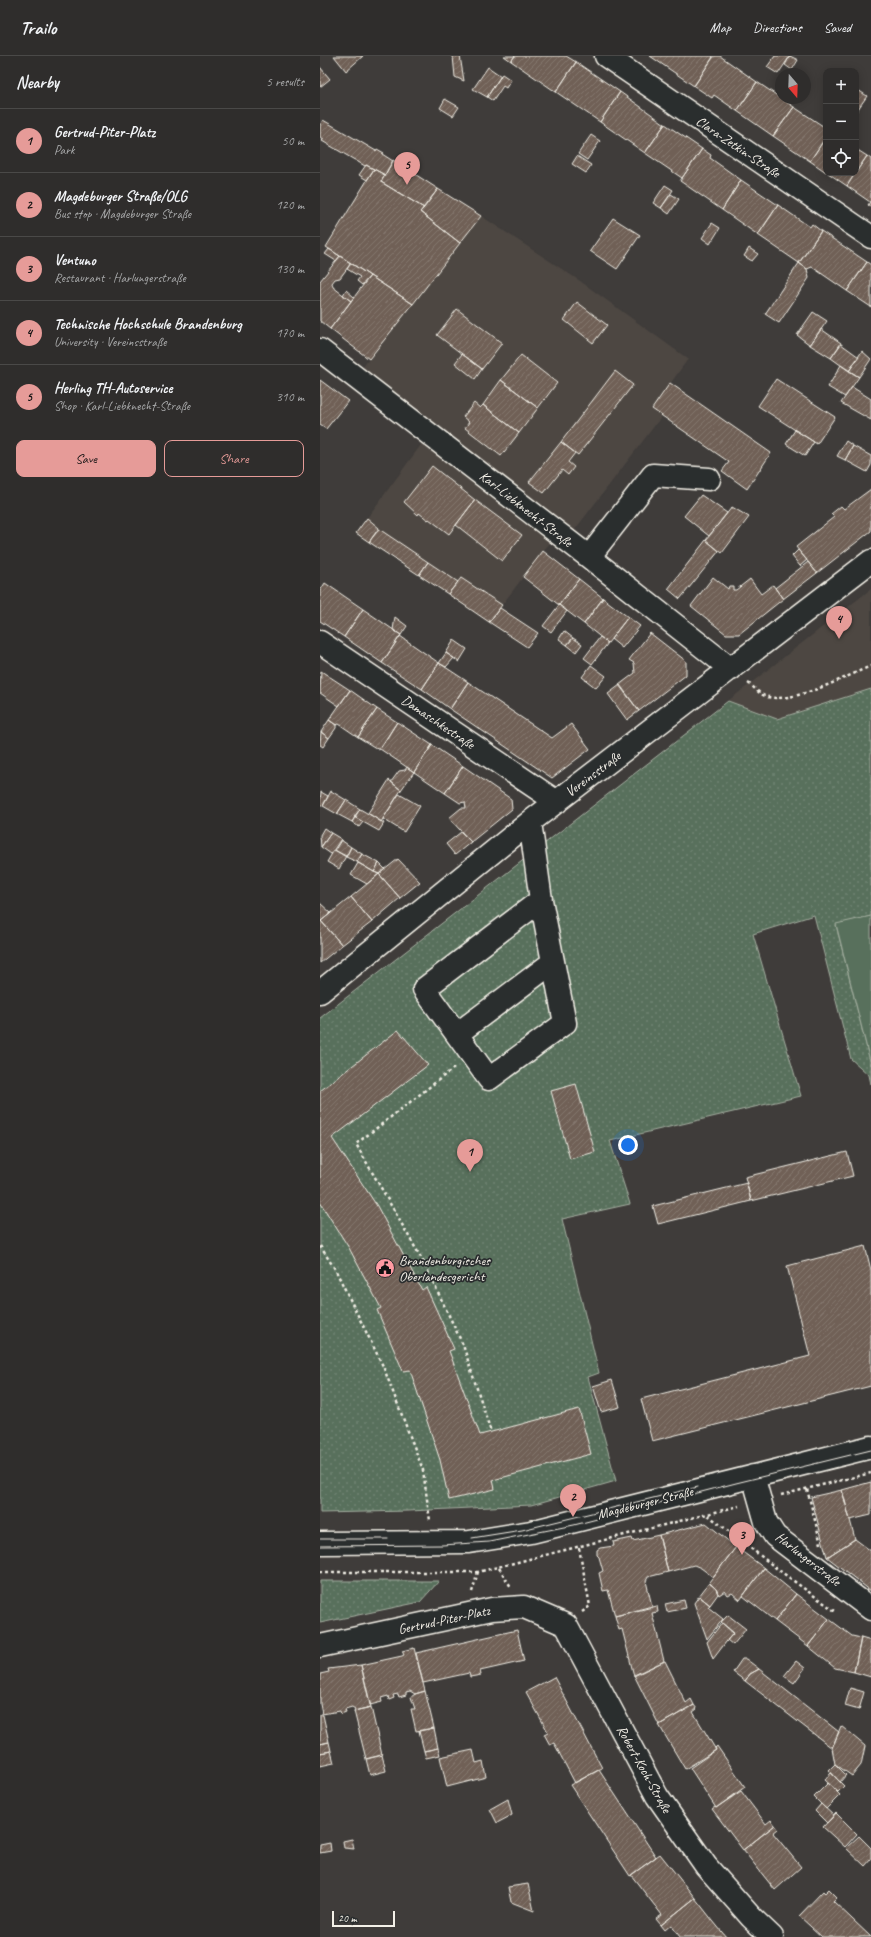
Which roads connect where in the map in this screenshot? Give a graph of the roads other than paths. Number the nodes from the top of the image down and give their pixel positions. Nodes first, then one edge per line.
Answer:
1 (606, 56) edge
2 (871, 237) edge
3 (320, 350) edge
4 (708, 479) dead end
5 (589, 557) junction
6 (871, 561) edge
7 (320, 642) edge
8 (731, 669) junction
9 (557, 802) junction
10 (530, 822) junction
11 (542, 900) junction
12 (553, 962) junction
13 (320, 992) edge
14 (457, 1034) junction
15 (871, 1447) edge
16 (754, 1476) junction
17 (320, 1543) edge
18 (871, 1608) edge
19 (566, 1625) joint
20 (320, 1646) edge
21 (772, 1937) edge

1 - 2 street, Clara-Zetkin-Straße
3 - 5 street, Karl-Liebknecht-Straße
4 - 5 street
5 - 8 street, Karl-Liebknecht-Straße
6 - 8 street, Vereinsstraße
7 - 9 street, Damaschkestraße
8 - 9 street, Vereinsstraße
9 - 10 street, Vereinsstraße
10 - 11 street
10 - 13 street, Vereinsstraße
11 - 12 street
11 - 14 street
12 - 14 street
12 - 14 street
15 - 16 street, Magdeburger Straße
16 - 17 street, Magdeburger Straße
16 - 18 street, Harlungerstraße
19 - 20 street, Gertrud-Piter-Platz
19 - 21 street, Robert-Koch-Straße

